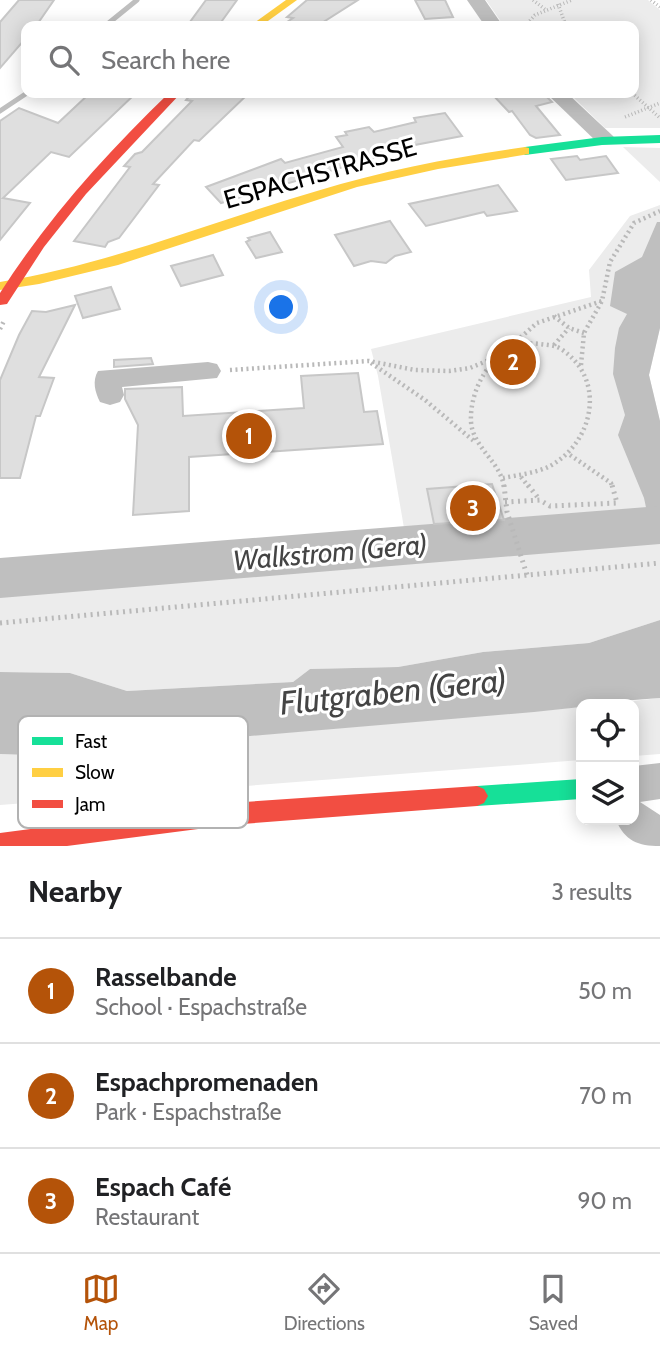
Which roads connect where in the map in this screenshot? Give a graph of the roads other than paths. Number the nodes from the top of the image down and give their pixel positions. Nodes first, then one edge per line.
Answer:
1 (292, 0) edge
2 (476, 0) edge
3 (262, 21) edge
4 (491, 21) edge
5 (170, 98) edge
6 (561, 98) edge
7 (600, 134) junction
8 (660, 139) edge
9 (5, 286) edge
10 (0, 305) edge
11 (208, 371) road end
12 (110, 396) dead end
13 (660, 781) edge
14 (639, 783) edge
15 (576, 790) edge
16 (639, 822) edge
17 (235, 830) edge
18 (660, 839) edge
19 (0, 844) edge

1 - 3 street
2 - 4 street
5 - 9 street
6 - 7 street
7 - 8 street, ESPACHSTRASSE
7 - 9 street, ESPACHSTRASSE
9 - 10 street
11 - 12 street
13 - 14 street
15 - 17 street
16 - 18 street
17 - 19 street

